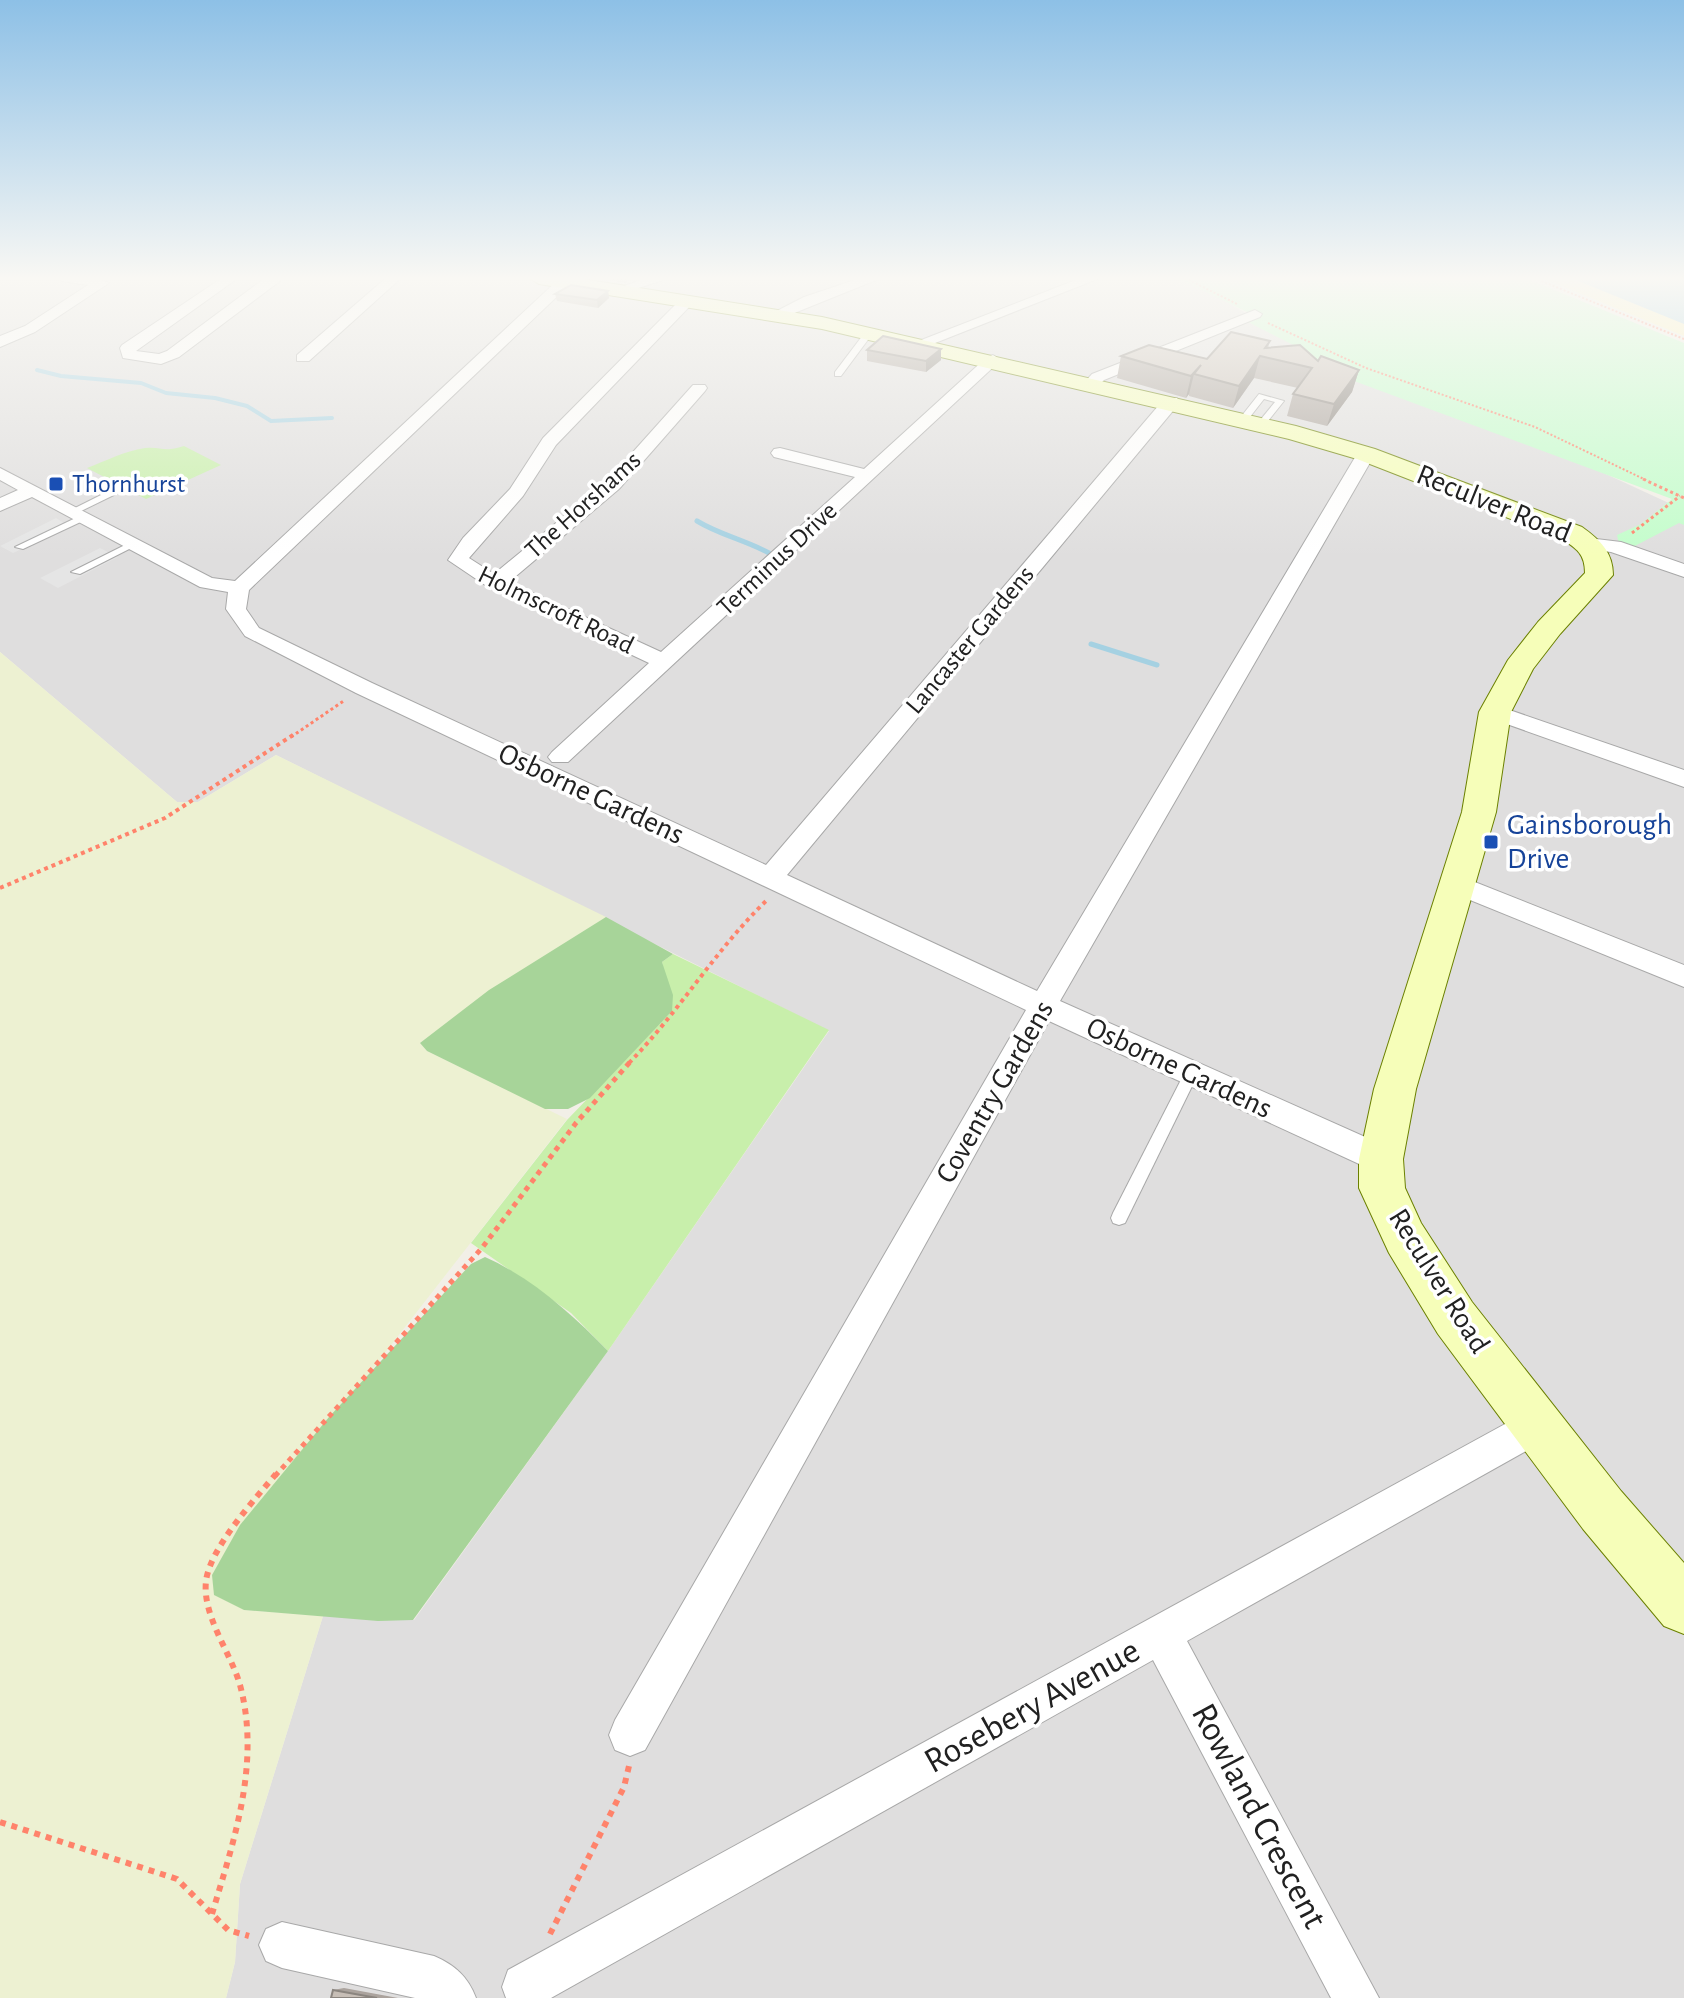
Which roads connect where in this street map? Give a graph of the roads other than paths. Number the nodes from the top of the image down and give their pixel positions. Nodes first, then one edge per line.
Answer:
1 (459, 371) edge
2 (618, 371) edge
3 (840, 371) edge
4 (981, 371) edge
5 (1041, 371) edge
6 (1112, 371) edge
7 (838, 374) dead end
8 (1092, 383) junction
9 (699, 388) dead end
10 (1171, 402) junction
11 (1366, 454) junction
12 (764, 472) dead end
13 (0, 473) edge
14 (868, 475) junction
15 (119, 489) dead end
16 (33, 490) junction
17 (0, 505) edge
18 (78, 514) junction
19 (1604, 543) junction
20 (134, 544) junction
21 (20, 547) dead end
22 (1684, 571) edge
23 (76, 572) dead end
24 (495, 583) junction
25 (239, 588) junction
26 (665, 662) junction
27 (1495, 712) junction
28 (560, 757) dead end
29 (1684, 779) edge
30 (776, 881) junction
31 (1457, 884) junction
32 (1684, 976) edge
33 (1043, 1006) junction
34 (1191, 1074) junction
35 (1381, 1159) junction
36 (1119, 1218) dead end
37 (1538, 1424) junction
38 (1684, 1606) edge
39 (1161, 1634) junction
40 (630, 1735) road end
41 (282, 1945) road end
42 (539, 1979) road end
43 (453, 1998) edge
44 (1356, 1998) edge

1 - 25 street
2 - 24 street, Holmscroft Road
3 - 7 lane
4 - 14 street, Terminus Drive
5 - 8 street, Reculver Road
6 - 8 street
8 - 10 street, Reculver Road
9 - 24 street, The Horshams
10 - 11 street, Reculver Road
10 - 30 street, Lancaster Gardens
11 - 19 street, Reculver Road
11 - 33 street, Coventry Gardens
12 - 14 street
13 - 16 street
14 - 26 street, Terminus Drive
15 - 18 lane
16 - 17 street
16 - 18 street
18 - 20 street
18 - 21 lane
19 - 22 street
19 - 27 street, Reculver Road
20 - 23 lane
20 - 25 street
24 - 26 street, Holmscroft Road
25 - 30 street, Osborne Gardens
26 - 28 street, Terminus Drive
27 - 29 street
27 - 31 street, Reculver Road
30 - 33 street, Osborne Gardens
31 - 32 street
31 - 35 street, Reculver Road
33 - 34 street, Osborne Gardens
33 - 40 street, Coventry Gardens
34 - 35 street, Osborne Gardens
34 - 36 lane
35 - 37 street, Reculver Road
37 - 38 street, Reculver Road
37 - 39 street, Rosebery Avenue
39 - 42 street, Rosebery Avenue
39 - 44 street, Rowland Crescent
41 - 43 street

